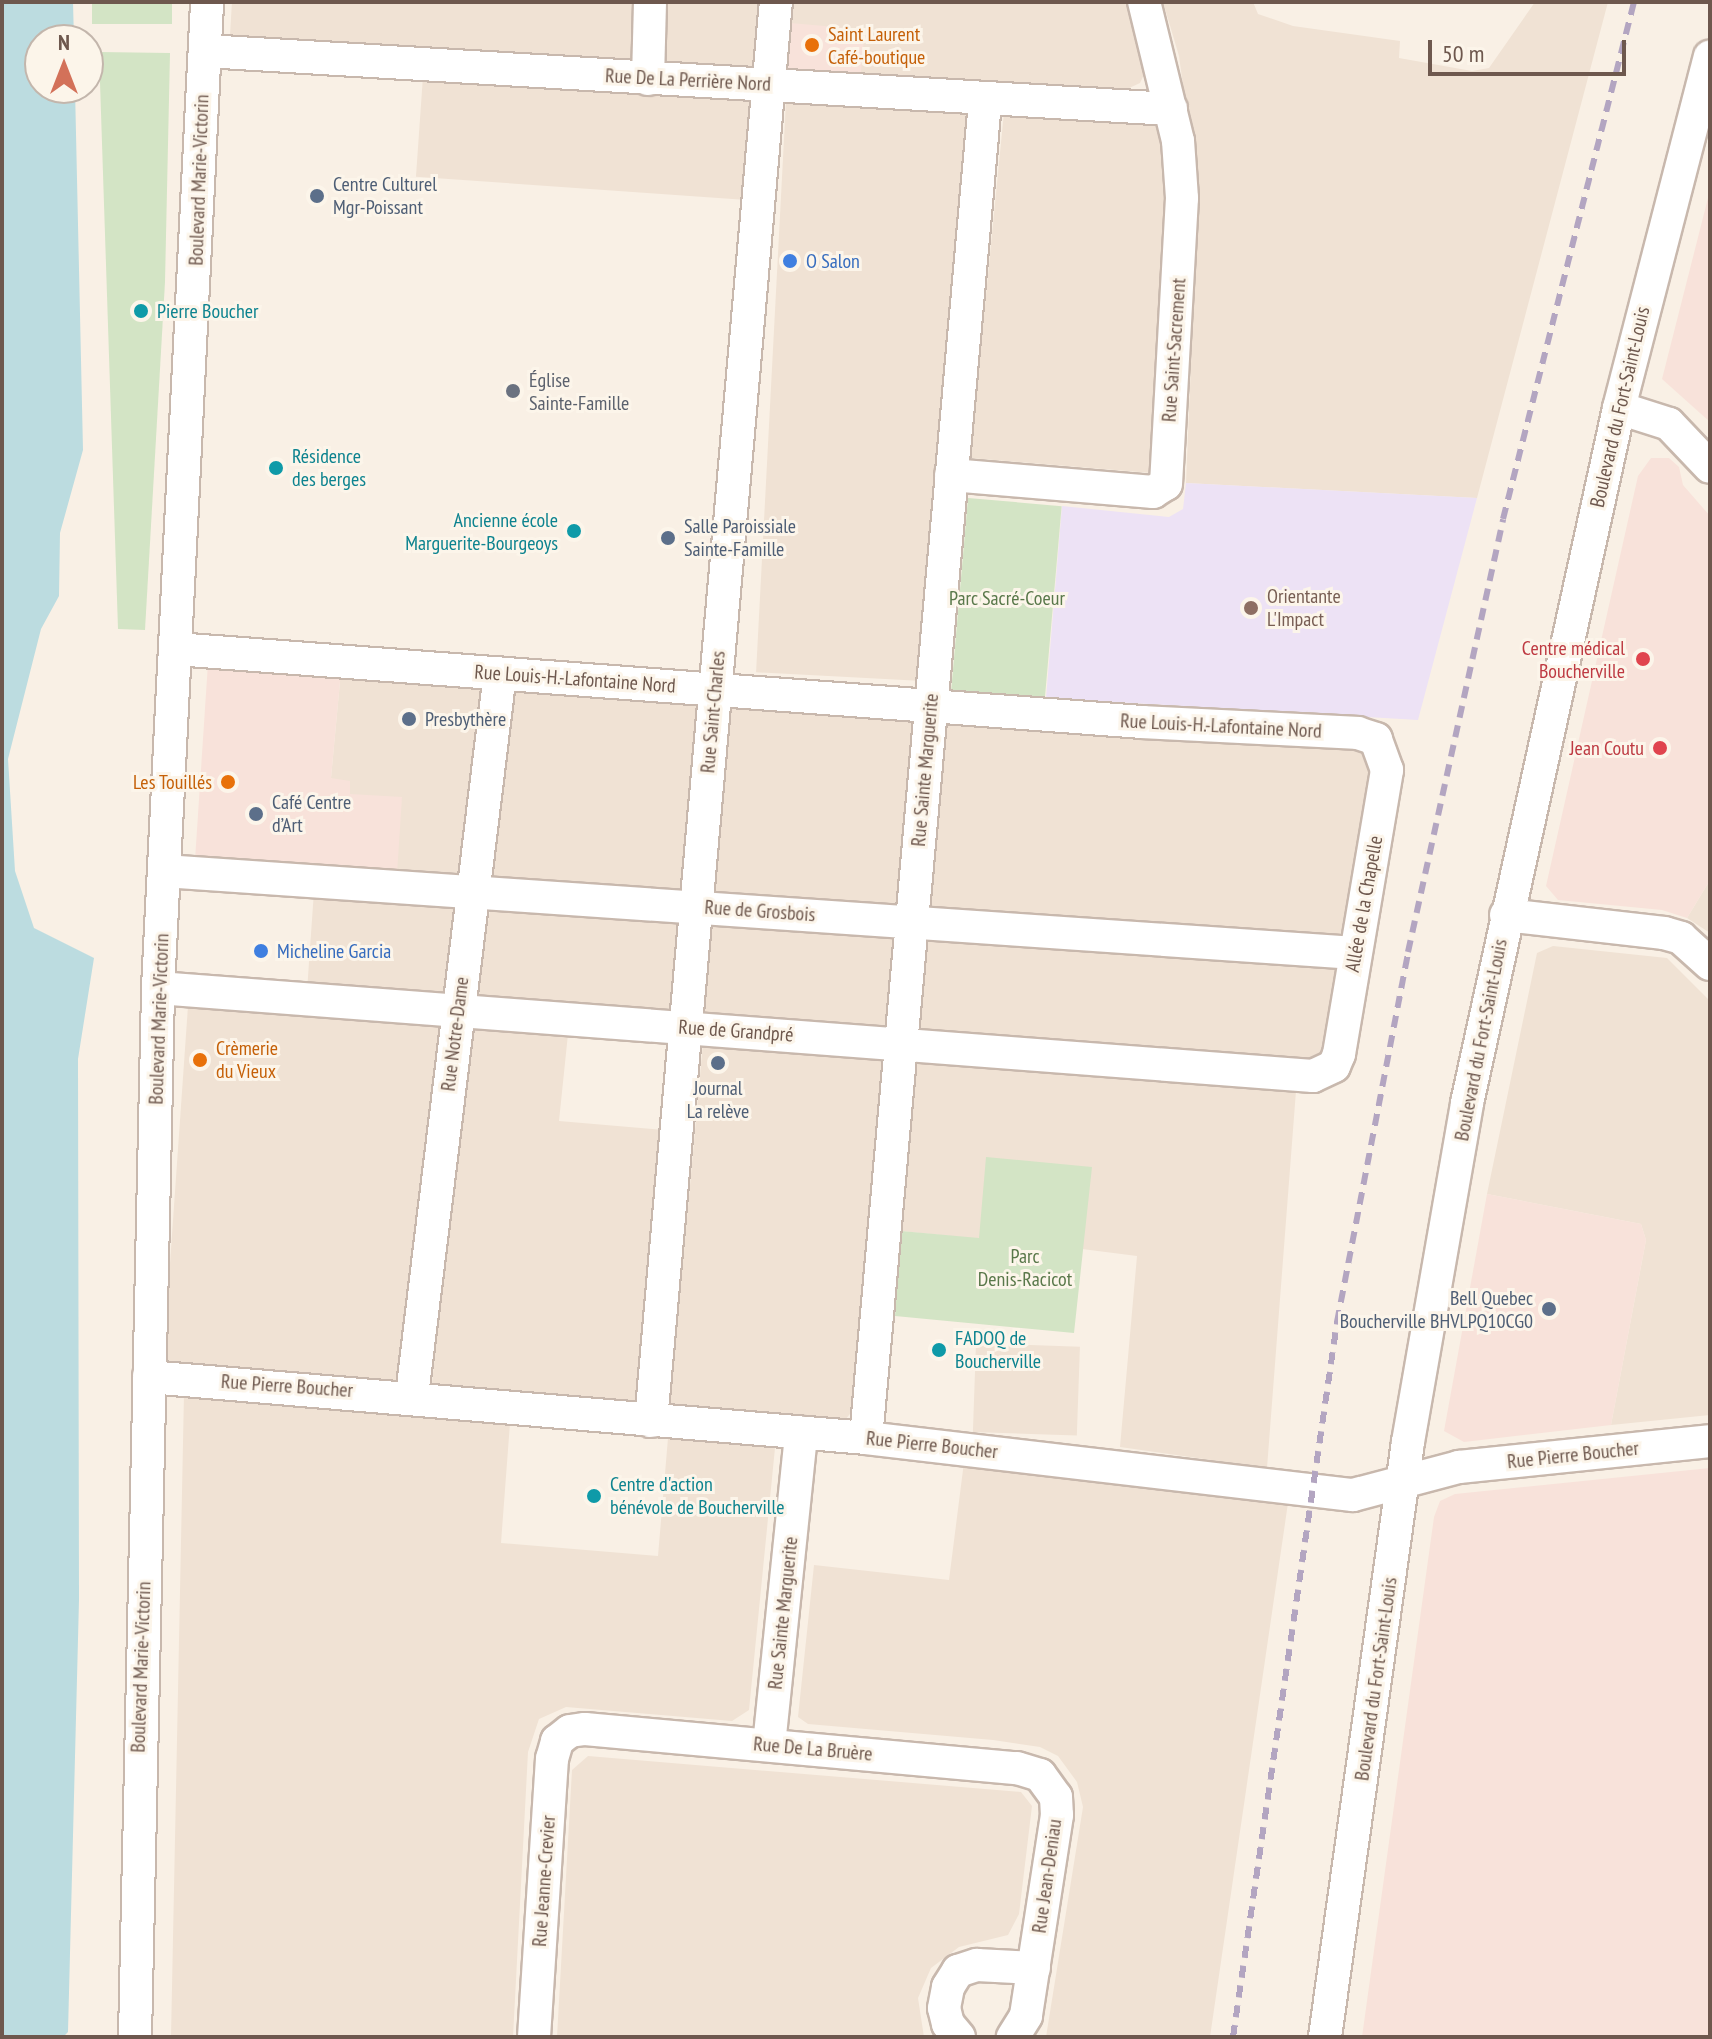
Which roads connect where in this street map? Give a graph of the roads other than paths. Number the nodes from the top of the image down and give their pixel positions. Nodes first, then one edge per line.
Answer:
1 (207, 2) edge
2 (650, 2) edge
3 (776, 2) edge
4 (1144, 2) edge
5 (205, 51) junction
6 (1709, 67) edge
7 (648, 79) junction
8 (769, 86) junction
9 (985, 101) junction
10 (1171, 109) junction
11 (1619, 408) junction
12 (1710, 467) edge
13 (951, 475) junction
14 (176, 649) junction
15 (500, 673) junction
16 (715, 689) junction
17 (932, 706) junction
18 (1358, 733) joint
19 (164, 871) junction
20 (473, 895) junction
21 (696, 906) junction
22 (1506, 915) junction
23 (911, 923) junction
24 (1355, 953) junction
25 (1710, 964) edge
26 (158, 988) junction
27 (457, 1011) junction
28 (684, 1028) junction
29 (900, 1042) junction
30 (1313, 1076) joint
31 (149, 1377) junction
32 (412, 1395) junction
33 (651, 1421) junction
34 (801, 1433) junction
35 (866, 1438) junction
36 (1710, 1441) edge
37 (1403, 1481) junction
38 (570, 1731) joint
39 (769, 1745) junction
40 (1051, 1785) joint
41 (1034, 1968) junction
42 (135, 2037) edge
43 (534, 2037) edge
44 (959, 2037) edge
45 (1013, 2037) edge
46 (1325, 2037) edge

1 - 5 street, Boulevard Marie-Victorin
2 - 7 street
3 - 8 street, Rue Saint-Charles
4 - 10 street, Rue Saint-Sacrement
5 - 7 street, Rue De La Perrière Nord
5 - 14 street, Boulevard Marie-Victorin
6 - 11 street, Boulevard du Fort-Saint-Louis
7 - 8 street, Rue De La Perrière Nord
8 - 9 street, Rue De La Perrière Nord
8 - 16 street, Rue Saint-Charles
9 - 10 street, Rue De La Perrière Nord
9 - 13 street, Rue Sainte Marguerite
10 - 13 street, Rue Saint-Sacrement
11 - 12 street
11 - 22 street, Boulevard du Fort-Saint-Louis
13 - 17 street, Rue Sainte Marguerite
14 - 15 street, Rue Louis-H.-Lafontaine Nord
14 - 19 street, Boulevard Marie-Victorin
15 - 16 street, Rue Louis-H.-Lafontaine Nord
15 - 20 street, Rue Notre-Dame
16 - 17 street, Rue Louis-H.-Lafontaine Nord
16 - 21 street, Rue Saint-Charles
17 - 18 street, Rue Louis-H.-Lafontaine Nord
17 - 23 street, Rue Sainte Marguerite
18 - 24 street, Allée de la Chapelle
19 - 20 street, Rue de Grosbois
19 - 26 street, Boulevard Marie-Victorin
20 - 21 street, Rue de Grosbois
20 - 27 street, Rue Notre-Dame
21 - 23 street, Rue de Grosbois
21 - 28 street, Rue Saint-Charles
22 - 25 street
22 - 37 street, Boulevard du Fort-Saint-Louis
23 - 24 street, Rue de Grosbois
23 - 29 street, Rue Sainte Marguerite
24 - 30 street, Allée de la Chapelle
26 - 27 street, Rue de Grandpré
26 - 31 street, Boulevard Marie-Victorin
27 - 28 street, Rue de Grandpré
27 - 32 street, Rue Notre-Dame
28 - 29 street, Rue de Grandpré
28 - 33 street, Rue Saint-Charles
29 - 30 street, Rue de Grandpré
29 - 35 street, Rue Sainte Marguerite
31 - 32 street, Rue Pierre Boucher
31 - 42 street, Boulevard Marie-Victorin
32 - 33 street, Rue Pierre Boucher
33 - 34 street, Rue Pierre Boucher
34 - 35 street, Rue Pierre Boucher
34 - 39 street, Rue Sainte Marguerite
35 - 37 street, Rue Pierre Boucher
36 - 37 street, Rue Pierre Boucher
37 - 46 street, Boulevard du Fort-Saint-Louis
38 - 39 street, Rue De La Bruère
38 - 43 street, Rue Jeanne-Crevier
39 - 40 street, Rue De La Bruère
40 - 41 street, Rue Jean-Deniau
41 - 44 street
41 - 45 street, Rue Jean-Deniau

